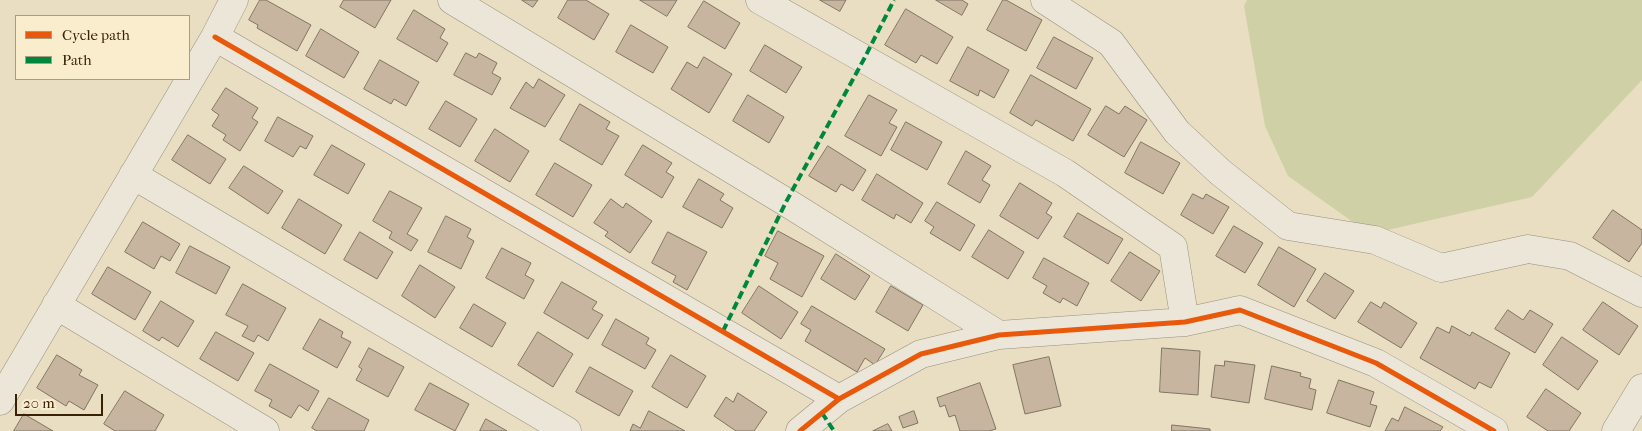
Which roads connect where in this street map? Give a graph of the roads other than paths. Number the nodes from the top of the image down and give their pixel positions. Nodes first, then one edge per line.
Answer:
1 (234, 0) edge
2 (452, 0) edge
3 (760, 0) edge
4 (1045, 0) edge
5 (215, 36) junction
6 (190, 78) edge
7 (189, 80) edge
8 (133, 175) junction
9 (1642, 293) edge
10 (56, 305) junction
11 (1185, 322) junction
12 (999, 335) junction
13 (1642, 388) edge
14 (839, 399) junction
15 (0, 401) edge
16 (266, 431) edge
17 (567, 431) edge
18 (800, 431) edge
19 (1494, 431) edge
20 (1616, 431) edge

1 - 5 street
2 - 12 street
3 - 11 street
4 - 9 street
5 - 6 street
5 - 14 street
7 - 8 street
8 - 10 street
8 - 17 street
10 - 15 street
10 - 16 street
11 - 12 street
11 - 19 street
12 - 14 street
13 - 20 street
14 - 18 street

